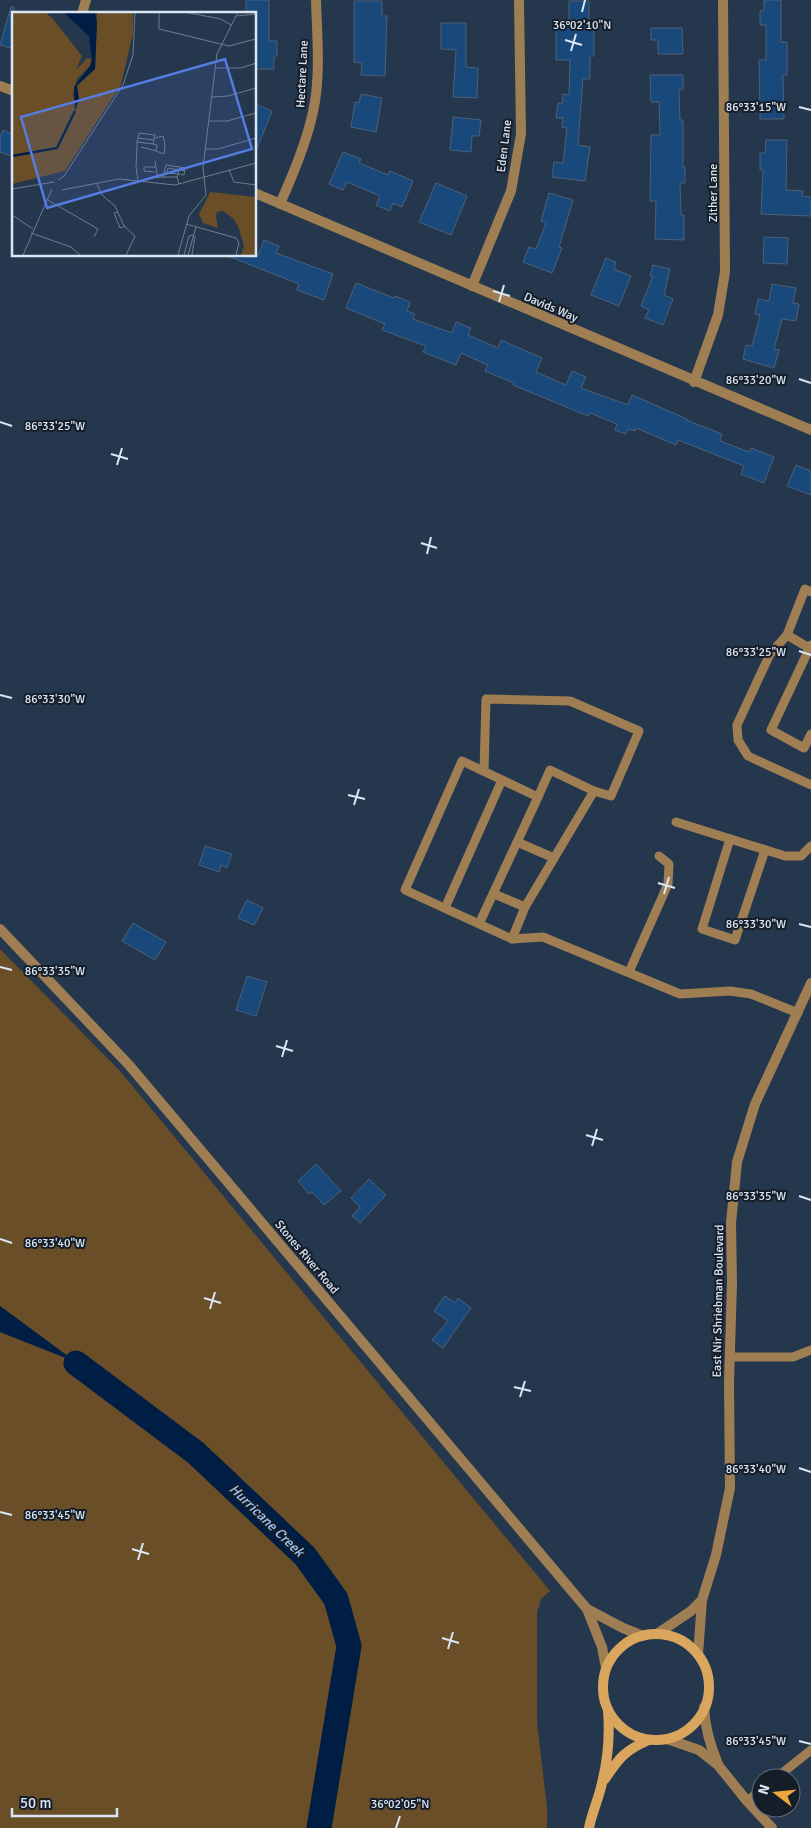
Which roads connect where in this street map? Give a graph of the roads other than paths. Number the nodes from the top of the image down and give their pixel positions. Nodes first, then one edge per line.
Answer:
1 (316, 0) edge
2 (519, 0) edge
3 (724, 0) edge
4 (0, 86) edge
5 (12, 90) edge
6 (256, 193) edge
7 (280, 204) junction
8 (472, 286) junction
9 (694, 382) junction
10 (811, 430) edge
11 (811, 592) edge
12 (786, 635) junction
13 (811, 648) edge
14 (811, 734) edge
15 (484, 771) junction
16 (502, 780) junction
17 (811, 785) edge
18 (594, 791) junction
19 (538, 797) junction
20 (676, 822) dead end
21 (730, 839) junction
22 (517, 842) junction
23 (811, 846) edge
24 (765, 850) junction
25 (659, 856) dead end
26 (554, 858) junction
27 (494, 894) junction
28 (525, 907) junction
29 (445, 908) junction
30 (480, 924) junction
31 (0, 929) edge
32 (512, 939) junction
33 (629, 972) junction
34 (811, 983) edge
35 (798, 1013) junction
36 (811, 1350) edge
37 (730, 1357) junction
38 (702, 1600) junction
39 (587, 1609) junction
40 (658, 1634) junction
41 (643, 1636) junction
42 (698, 1655) junction
43 (606, 1668) junction
44 (704, 1707) junction
45 (608, 1708) junction
46 (668, 1739) junction
47 (649, 1740) junction
48 (811, 1750) edge
49 (718, 1764) junction
50 (788, 1768) edge
51 (602, 1784) junction
52 (751, 1798) edge
53 (747, 1801) junction
54 (589, 1828) edge
55 (772, 1828) edge

1 - 7 street, Hectare Lane
2 - 8 street, Eden Lane
3 - 9 street, Zither Lane
4 - 5 street
6 - 7 street, Davids Way
7 - 8 street, Davids Way
8 - 9 street, Davids Way
9 - 10 street, Davids Way
11 - 12 lane
12 - 13 lane
12 - 17 lane
13 - 14 lane
15 - 16 lane
15 - 18 lane
15 - 29 lane
16 - 19 lane
16 - 29 lane
18 - 19 lane
18 - 26 lane
19 - 22 lane
20 - 21 lane
21 - 24 lane
21 - 24 lane
22 - 26 lane
22 - 27 lane
23 - 24 lane
25 - 33 lane
26 - 28 lane
27 - 28 lane
27 - 30 lane
28 - 32 lane
29 - 30 lane
30 - 32 lane
31 - 39 street, Stones River Road
32 - 33 lane
33 - 35 lane
34 - 35 street, East Nir Shriebman Boulevard
35 - 37 street, East Nir Shriebman Boulevard
36 - 37 lane
37 - 38 street, East Nir Shriebman Boulevard
38 - 40 street
38 - 42 street, East Nir Shriebman Boulevard
39 - 41 street, Stones River Road
39 - 43 street, Stones River Road
40 - 41 main road, Stones River Road
40 - 42 main road, Stones River Road
41 - 43 main road, Stones River Road
42 - 44 main road, Stones River Road
43 - 45 main road, Stones River Road
44 - 46 main road, Stones River Road
44 - 49 street, Stones River Road
45 - 47 main road, Stones River Road
45 - 51 main road
46 - 47 main road, Stones River Road
46 - 49 street, Stones River Road
47 - 51 main road
48 - 50 lane
49 - 53 street, Stones River Road
51 - 54 main road
52 - 53 lane
53 - 55 street, Stones River Road

